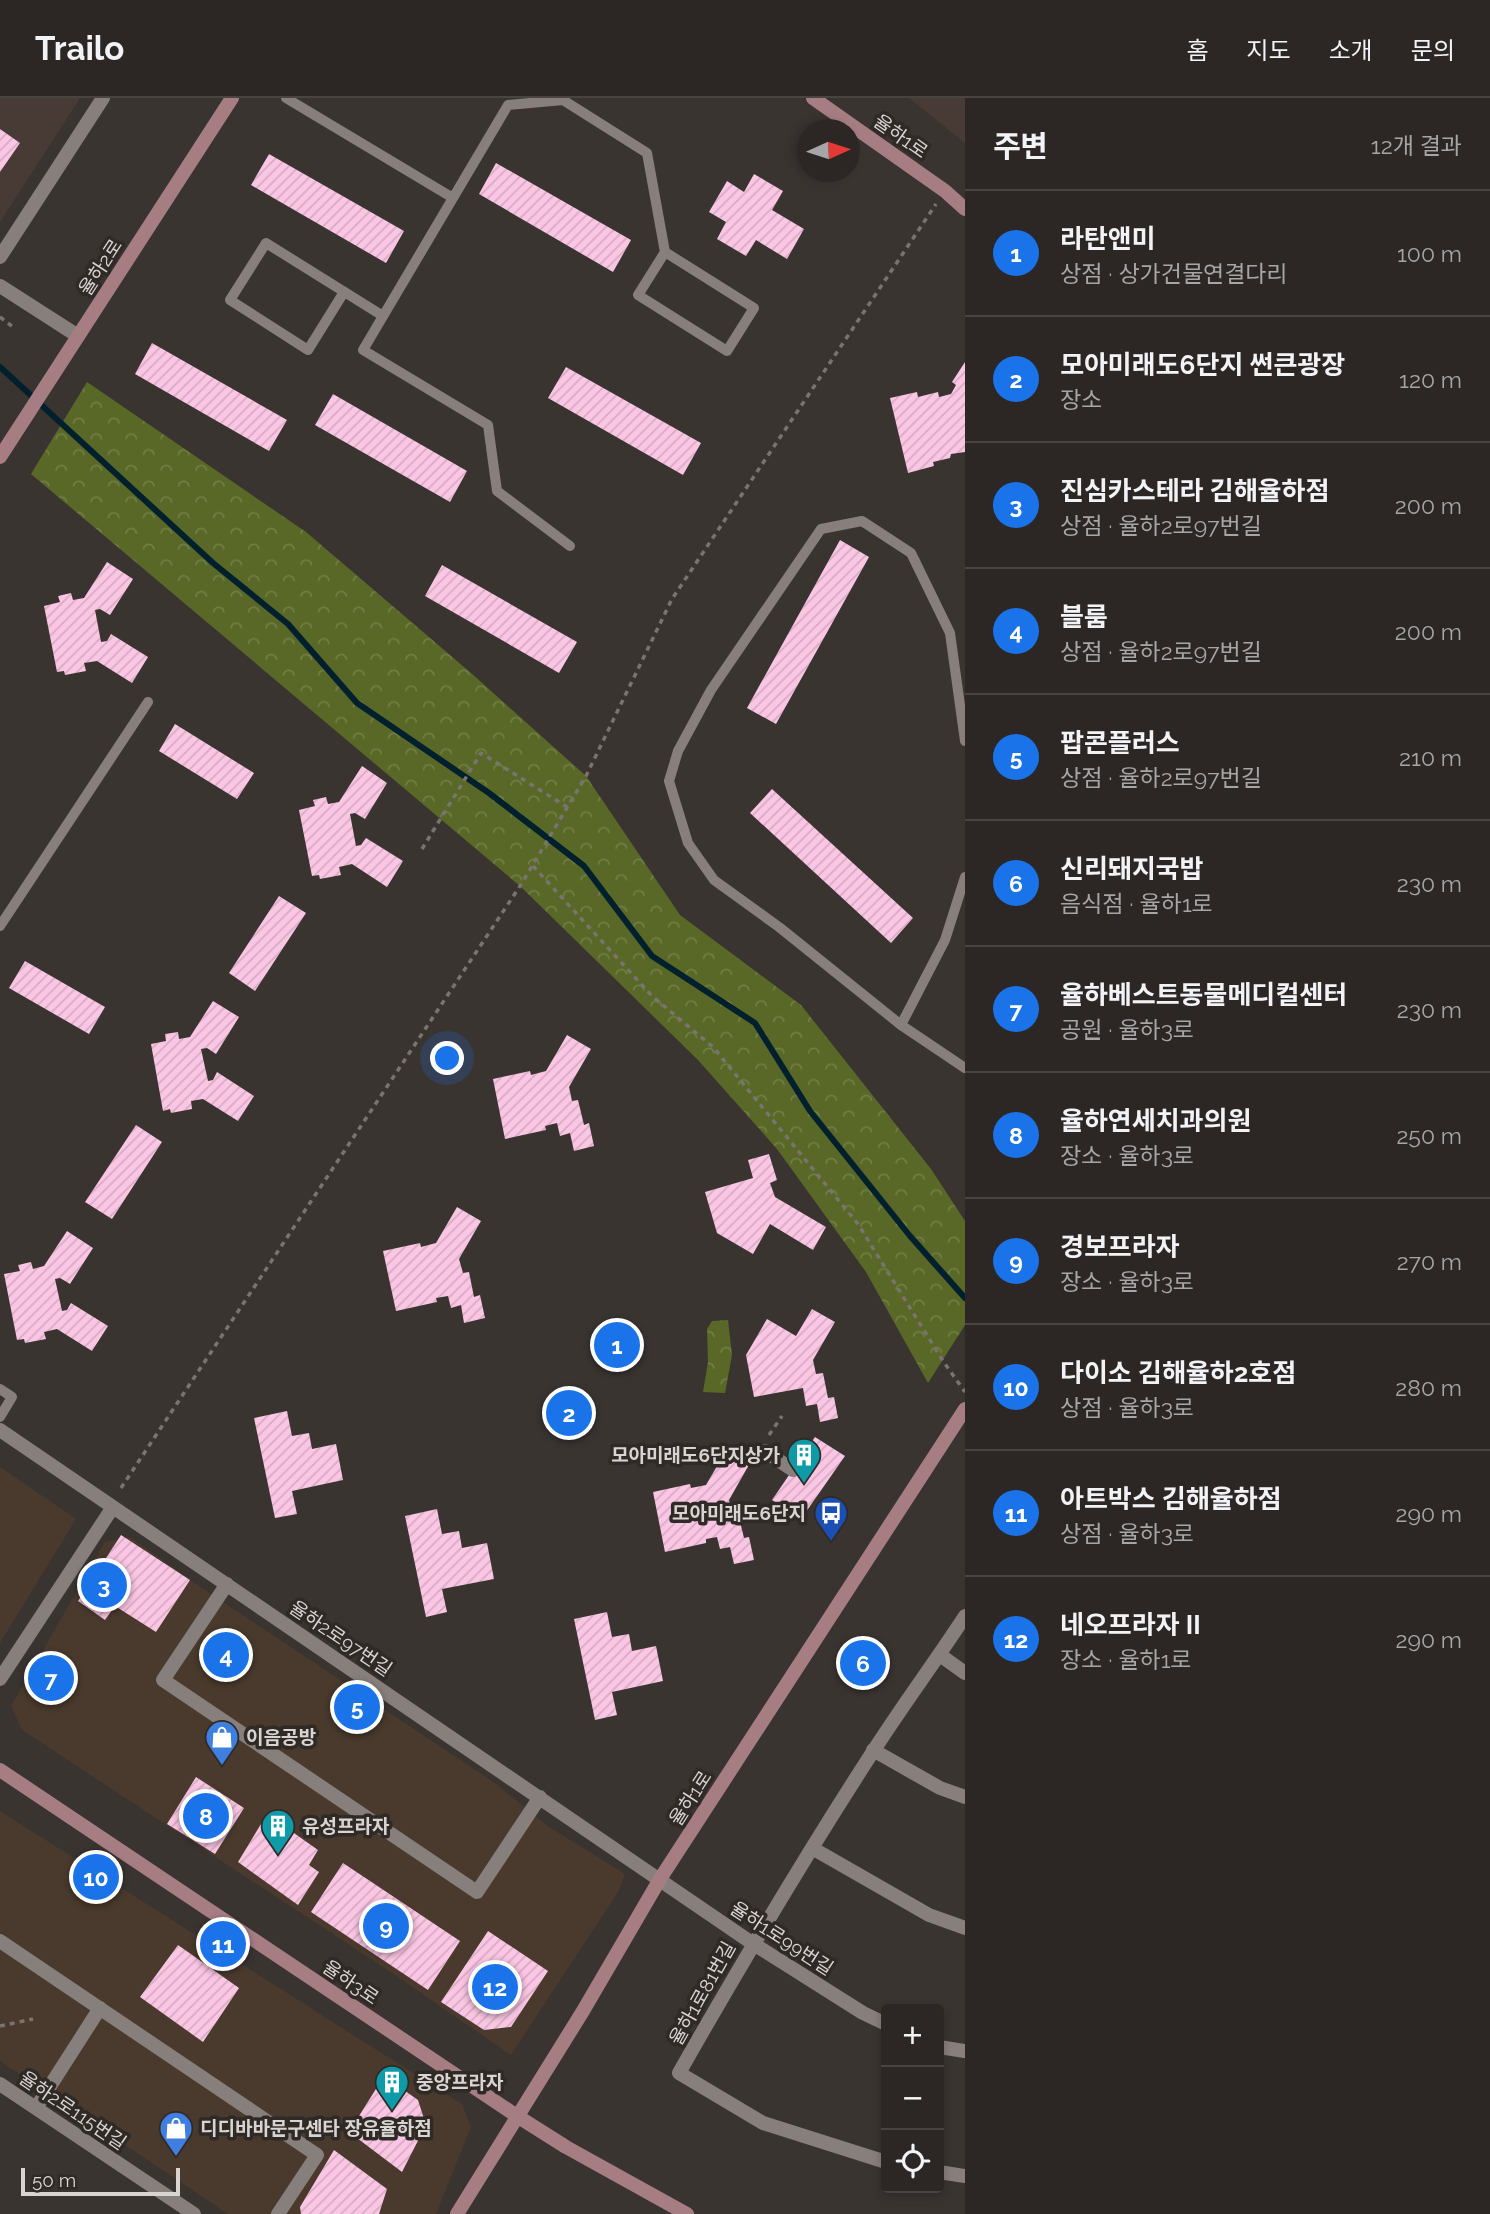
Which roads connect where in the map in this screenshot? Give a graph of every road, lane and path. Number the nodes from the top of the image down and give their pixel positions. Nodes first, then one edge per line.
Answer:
1 (103, 98) edge
2 (232, 98) edge
3 (286, 98) edge
4 (813, 98) edge
5 (945, 191) junction
6 (453, 198) junction
7 (965, 209) edge
8 (666, 252) junction
9 (0, 257) edge
10 (0, 286) edge
11 (344, 292) junction
12 (383, 316) junction
13 (0, 317) edge
14 (13, 327) dead end
15 (78, 336) junction
16 (0, 457) edge
17 (570, 546) dead end
18 (148, 702) dead end
19 (965, 741) edge
20 (567, 807) junction
21 (422, 849) dead end
22 (532, 865) junction
23 (965, 877) edge
24 (0, 926) edge
25 (901, 1025) junction
26 (965, 1068) edge
27 (0, 1389) edge
28 (965, 1392) edge
29 (964, 1415) edge
30 (782, 1416) dead end
31 (0, 1417) edge
32 (0, 1430) edge
33 (769, 1435) dead end
34 (765, 1451) dead end
35 (793, 1470) dead end
36 (121, 1488) dead end
37 (113, 1507) junction
38 (227, 1584) junction
39 (965, 1616) edge
40 (940, 1655) junction
41 (965, 1673) edge
42 (0, 1679) edge
43 (873, 1750) junction
44 (0, 1770) edge
45 (540, 1797) junction
46 (965, 1797) edge
47 (812, 1848) junction
48 (660, 1879) junction
49 (965, 1928) edge
50 (0, 1941) edge
51 (752, 1943) junction
52 (100, 2008) junction
53 (33, 2019) dead end
54 (881, 2022) edge
55 (0, 2026) edge
56 (944, 2048) edge
57 (965, 2051) edge
58 (0, 2084) edge
59 (36, 2108) junction
60 (517, 2116) junction
61 (881, 2160) edge
62 (944, 2173) edge
63 (965, 2176) edge
64 (194, 2214) edge
65 (278, 2214) edge
66 (457, 2214) edge
67 (687, 2214) edge

1 - 9 street
2 - 15 street, 율하2로
3 - 6 lane
4 - 5 street, 율하1로
5 - 7 street, 율하1로
5 - 20 path
6 - 8 lane
6 - 12 lane
8 - 8 lane
10 - 15 street
11 - 11 lane
11 - 12 lane
12 - 17 lane
13 - 14 path
15 - 16 street, 율하2로
18 - 24 lane
19 - 25 lane
20 - 21 path
20 - 22 path
22 - 28 path
22 - 36 path
23 - 25 lane
25 - 26 lane
27 - 31 lane
29 - 48 street, 율하1로
30 - 33 path
32 - 37 street, 율하2로97번길
34 - 35 street
37 - 38 street, 율하2로97번길
37 - 42 street
38 - 45 street, 율하2로97번길
38 - 45 street
39 - 40 street, 율하1로81번길
40 - 41 street
40 - 43 street, 율하1로81번길
43 - 46 street
43 - 47 street, 율하1로81번길
44 - 60 street, 율하3로
45 - 48 street, 율하2로97번길
47 - 49 street
47 - 51 street, 율하1로81번길
48 - 51 street, 율하1로99번길
48 - 60 street, 율하1로
50 - 52 street
51 - 54 street, 율하1로99번길
51 - 61 street, 율하1로81번길
52 - 59 street
52 - 65 street
53 - 55 path
56 - 57 street
58 - 59 street, 율하2로115번길
59 - 64 street, 율하2로115번길
60 - 66 street, 율하1로
60 - 67 street, 율하3로
62 - 63 street

